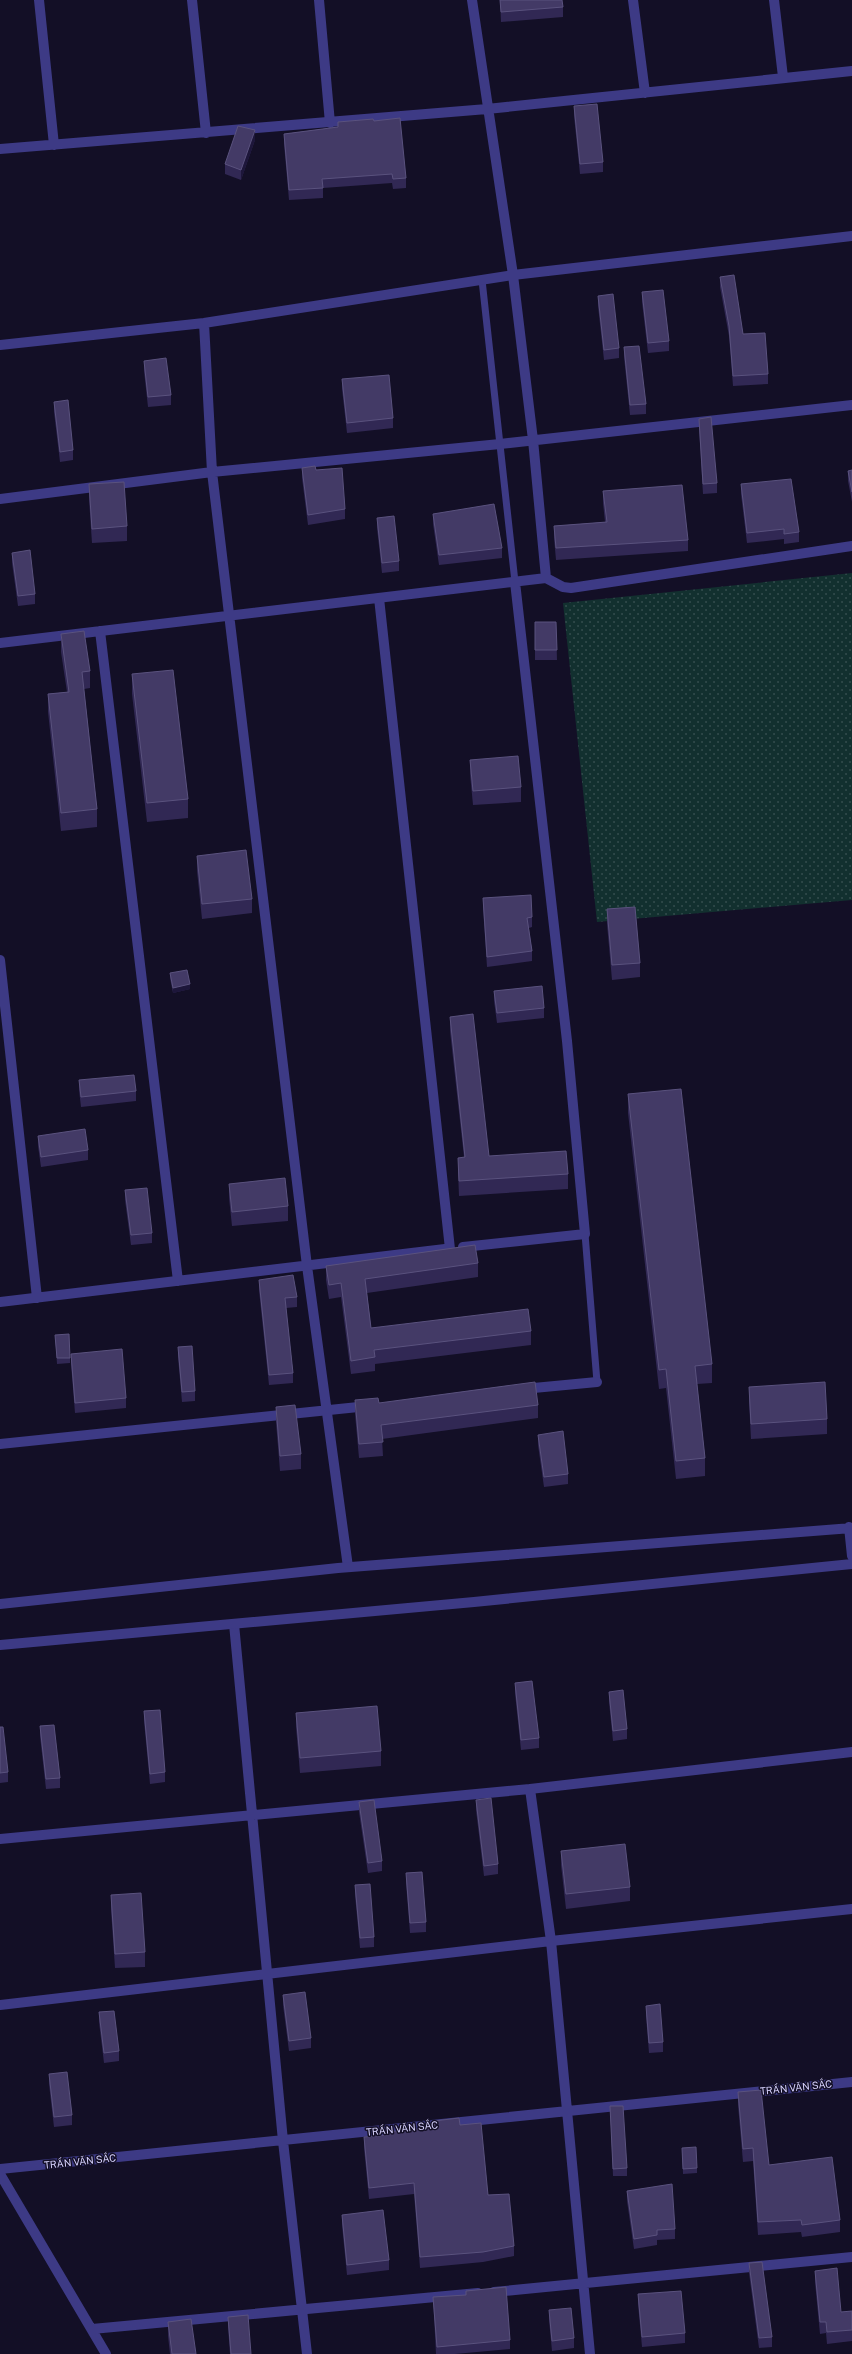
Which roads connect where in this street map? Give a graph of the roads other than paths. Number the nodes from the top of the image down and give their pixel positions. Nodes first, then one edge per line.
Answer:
1 (39, 0) edge
2 (192, 0) edge
3 (319, 0) edge
4 (472, 0) edge
5 (633, 0) edge
6 (774, 0) edge
7 (852, 71) edge
8 (783, 77) junction
9 (645, 93) junction
10 (487, 109) junction
11 (330, 123) junction
12 (206, 133) junction
13 (54, 145) junction
14 (0, 149) edge
15 (852, 236) edge
16 (513, 275) junction
17 (482, 280) junction
18 (204, 324) junction
19 (0, 345) edge
20 (852, 405) edge
21 (533, 440) junction
22 (500, 444) junction
23 (212, 472) junction
24 (0, 499) edge
25 (852, 546) edge
26 (546, 578) junction
27 (515, 582) junction
28 (379, 598) junction
29 (231, 617) junction
30 (100, 631) junction
31 (0, 643) edge
32 (0, 960) edge
33 (584, 1234) junction
34 (450, 1249) junction
35 (307, 1266) junction
36 (178, 1281) junction
37 (37, 1298) junction
38 (0, 1302) edge
39 (597, 1382) joint
40 (510, 1391) edge
41 (375, 1405) edge
42 (327, 1410) junction
43 (0, 1444) edge
44 (850, 1527) edge
45 (852, 1556) edge
46 (852, 1564) edge
47 (348, 1567) junction
48 (0, 1604) edge
49 (234, 1624) junction
50 (0, 1645) edge
51 (852, 1752) edge
52 (530, 1789) junction
53 (251, 1816) junction
54 (0, 1839) edge
55 (852, 1909) edge
56 (551, 1941) junction
57 (268, 1974) junction
58 (0, 2005) edge
59 (852, 2082) edge
60 (567, 2112) junction
61 (283, 2140) junction
62 (0, 2169) edge
63 (0, 2174) edge
64 (852, 2257) edge
65 (583, 2283) junction
66 (302, 2310) junction
67 (92, 2329) junction
68 (106, 2354) edge
69 (306, 2354) edge
70 (590, 2354) edge

1 - 13 street
2 - 12 street
3 - 11 street
4 - 10 street
5 - 9 street
6 - 8 street
7 - 8 street
8 - 9 street
9 - 10 street
10 - 11 street
10 - 16 street
11 - 12 street
12 - 13 street
13 - 14 street
15 - 16 street
16 - 17 street
16 - 21 street
17 - 18 street
17 - 22 lane
18 - 19 street
18 - 23 street
20 - 21 street
21 - 22 street
21 - 26 street
22 - 23 street
22 - 27 lane
23 - 24 street
23 - 29 street
25 - 26 street
26 - 27 street
27 - 28 street
27 - 33 street
28 - 29 street
28 - 34 street
29 - 30 street
29 - 35 street
30 - 31 street
30 - 36 street
32 - 37 street
33 - 34 street
33 - 39 lane
34 - 35 street
35 - 36 street
35 - 42 street
36 - 37 street
37 - 38 street
39 - 40 street
41 - 42 street
42 - 43 street
42 - 47 street
44 - 45 street
44 - 47 street
46 - 49 street
47 - 48 street
49 - 50 street
49 - 53 street
51 - 52 street
52 - 53 street
52 - 56 street
53 - 54 street
53 - 57 street
55 - 56 street
56 - 57 street
56 - 60 street
57 - 58 street
57 - 61 street
59 - 60 street, TRẦN VĂN SẮC
60 - 61 street, TRẦN VĂN SẮC
60 - 65 street
61 - 62 street, TRẦN VĂN SẮC
61 - 66 street
63 - 67 street
64 - 65 street
65 - 66 street
65 - 70 street
66 - 67 street
66 - 69 street
67 - 68 street

